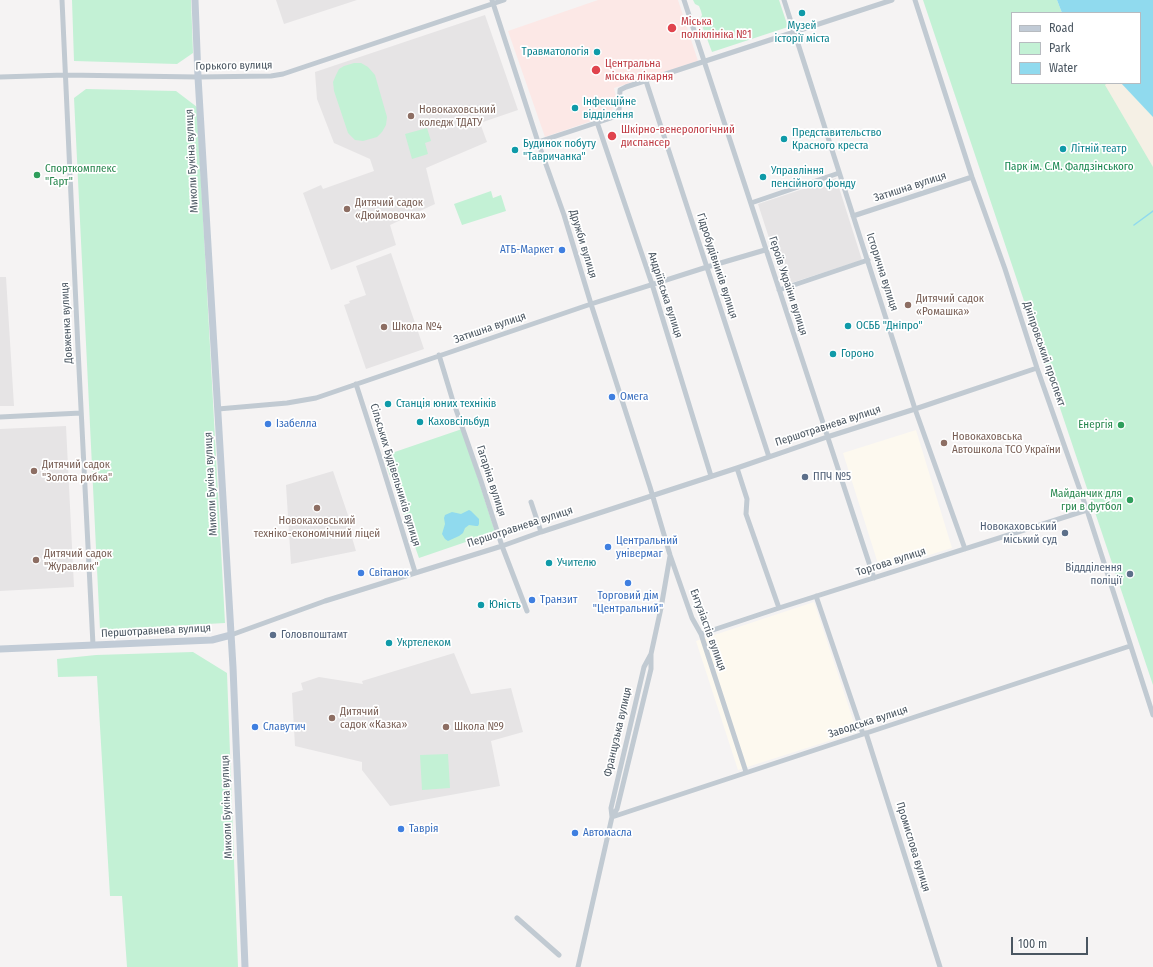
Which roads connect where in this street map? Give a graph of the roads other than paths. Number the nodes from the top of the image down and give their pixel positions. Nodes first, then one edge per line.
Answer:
1 (62, 0) edge
2 (195, 0) edge
3 (504, 0) edge
4 (684, 0) edge
5 (784, 0) edge
6 (892, 0) edge
7 (915, 0) edge
8 (493, 2) edge
9 (795, 32) junction
10 (705, 61) junction
11 (65, 75) junction
12 (0, 77) edge
13 (198, 77) junction
14 (646, 81) junction
15 (597, 122) junction
16 (538, 142) junction
17 (840, 173) junction
18 (972, 177) junction
19 (751, 203) junction
20 (854, 216) junction
21 (765, 250) junction
22 (868, 260) junction
23 (707, 267) junction
24 (652, 284) junction
25 (779, 290) junction
26 (591, 304) junction
27 (439, 355) junction
28 (1037, 368) junction
29 (356, 384) junction
30 (218, 409) junction
31 (915, 409) junction
32 (81, 413) junction
33 (0, 417) edge
34 (827, 437) junction
35 (769, 457) junction
36 (737, 468) junction
37 (711, 476) junction
38 (652, 495) junction
39 (531, 502) dead end
40 (1087, 510) junction
41 (541, 532) junction
42 (502, 546) junction
43 (965, 549) junction
44 (670, 555) junction
45 (415, 572) junction
46 (874, 578) junction
47 (816, 596) junction
48 (779, 608) junction
49 (527, 611) dead end
50 (701, 634) junction
51 (231, 635) junction
52 (93, 646) junction
53 (1130, 646) junction
54 (0, 649) edge
55 (1153, 715) edge
56 (864, 733) junction
57 (746, 772) junction
58 (612, 817) junction
59 (517, 918) dead end
60 (559, 955) dead end
61 (245, 967) edge
62 (578, 967) edge
63 (940, 967) edge

1 - 11 street, Довженка вулиця
2 - 13 street, Миколи Букіна вулиця
3 - 8 street, Горького вулиця
4 - 10 street, Героїв України вулиця
5 - 9 street, Історична вулиця
6 - 9 street
7 - 18 street, Дніпровський проспект
8 - 13 street, Горького вулиця
8 - 16 street, Дружби вулиця
9 - 10 street
9 - 17 street, Історична вулиця
10 - 14 street
10 - 19 street, Героїв України вулиця
11 - 12 street, Горького вулиця
11 - 13 street, Горького вулиця
11 - 32 street, Довженка вулиця
13 - 30 street, Миколи Букіна вулиця
14 - 15 street
14 - 23 street, Гідробудівників вулиця
15 - 16 street
15 - 24 street, Андріївська вулиця
16 - 26 street, Дружби вулиця
17 - 19 street
17 - 20 street, Історична вулиця
18 - 20 street, Затишна вулиця
18 - 28 street, Дніпровський проспект
19 - 21 street, Героїв України вулиця
20 - 22 street, Історична вулиця
21 - 23 street, Затишна вулиця
21 - 25 street, Героїв України вулиця
22 - 25 street
22 - 31 street, Історична вулиця
23 - 24 street, Затишна вулиця
23 - 35 street, Гідробудівників вулиця
24 - 26 street, Затишна вулиця
24 - 37 street, Андріївська вулиця
25 - 34 street, Героїв України вулиця
26 - 27 street, Затишна вулиця
26 - 38 street, Дружби вулиця
27 - 29 street, Затишна вулиця
27 - 42 street, Гагаріна вулиця
28 - 31 street, Першотравнева вулиця
28 - 40 street, Дніпровський проспект
29 - 30 street, Затишна вулиця
29 - 45 street, Сільських Будівельників вулиця
30 - 51 street, Миколи Букіна вулиця
31 - 34 street, Першотравнева вулиця
31 - 43 street, Історична вулиця
32 - 33 street
32 - 52 street, Довженка вулиця
34 - 35 street, Першотравнева вулиця
34 - 46 street, Героїв України вулиця
35 - 36 street, Першотравнева вулиця
36 - 37 street, Першотравнева вулиця
36 - 48 street
37 - 38 street, Першотравнева вулиця
38 - 41 street, Першотравнева вулиця
38 - 44 street, Ентузіастів вулиця
39 - 41 street
40 - 43 street, Торгова вулиця
40 - 53 street, Дніпровський проспект
41 - 42 street, Першотравнева вулиця
42 - 45 street, Першотравнева вулиця
42 - 49 street, Гагаріна вулиця
43 - 46 street, Торгова вулиця
44 - 50 street, Ентузіастів вулиця
44 - 58 street, Французька вулиця
45 - 51 street, Першотравнева вулиця
46 - 47 street, Торгова вулиця
47 - 48 street, Торгова вулиця
47 - 56 street
48 - 50 street, Торгова вулиця
50 - 57 street, Ентузіастів вулиця
51 - 52 street, Першотравнева вулиця
51 - 61 street, Миколи Букіна вулиця
52 - 54 street, Першотравнева вулиця
53 - 55 street, Дніпровський проспект
53 - 56 street, Заводська вулиця
56 - 57 street, Заводська вулиця
56 - 63 street, Промислова вулиця
57 - 58 street, Заводська вулиця
58 - 62 street, Французька вулиця
59 - 60 street

